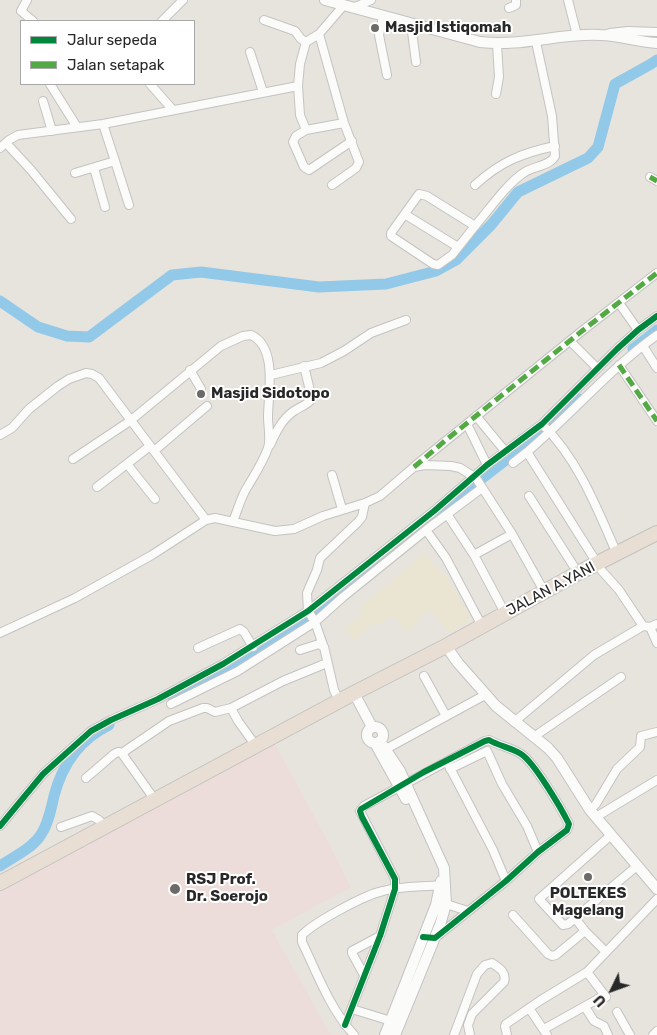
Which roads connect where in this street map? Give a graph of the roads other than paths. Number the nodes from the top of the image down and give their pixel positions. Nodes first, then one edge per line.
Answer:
1 (27, 0) edge
2 (183, 0) edge
3 (325, 0) edge
4 (372, 0) edge
5 (516, 0) edge
6 (568, 0) edge
7 (348, 7) junction
8 (508, 8) dead end
9 (383, 16) junction
10 (32, 20) edge
11 (163, 20) edge
12 (264, 20) dead end
13 (412, 24) junction
14 (657, 32) edge
15 (320, 34) junction
16 (601, 35) junction
17 (577, 36) junction
18 (306, 42) junction
19 (536, 42) junction
20 (654, 43) edge
21 (497, 44) junction
22 (250, 52) dead end
23 (416, 62) dead end
24 (387, 75) dead end
25 (51, 85) edge
26 (151, 85) edge
27 (298, 86) junction
28 (263, 92) junction
29 (496, 94) dead end
30 (43, 101) dead end
31 (173, 110) junction
32 (344, 123) junction
33 (103, 124) junction
34 (77, 127) junction
35 (306, 130) junction
36 (52, 131) junction
37 (352, 141) junction
38 (3, 145) edge
39 (555, 146) junction
40 (115, 161) junction
41 (94, 168) junction
42 (75, 173) dead end
43 (332, 185) dead end
44 (475, 185) dead end
45 (129, 205) dead end
46 (105, 207) dead end
47 (406, 215) junction
48 (71, 219) dead end
49 (475, 226) junction
50 (458, 247) junction
51 (657, 273) edge
52 (619, 302) junction
53 (657, 316) edge
54 (406, 320) dead end
55 (638, 330) junction
56 (657, 335) edge
57 (570, 341) junction
58 (642, 346) junction
59 (304, 366) junction
60 (619, 366) junction
61 (597, 368) junction
62 (657, 368) edge
63 (190, 370) junction
64 (271, 374) junction
65 (201, 388) dead end
66 (207, 406) dead end
67 (476, 416) junction
68 (130, 420) junction
69 (657, 421) edge
70 (467, 424) junction
71 (542, 424) junction
72 (550, 432) junction
73 (0, 435) edge
74 (269, 446) junction
75 (152, 449) junction
76 (505, 451) junction
77 (527, 452) junction
78 (73, 459) dead end
79 (127, 464) junction
80 (513, 464) dead end
81 (487, 465) junction
82 (414, 467) junction
83 (332, 475) dead end
84 (475, 478) junction
85 (97, 486) dead end
86 (481, 487) junction
87 (529, 496) dead end
88 (155, 499) dead end
89 (365, 503) junction
90 (342, 509) junction
91 (447, 514) junction
92 (206, 520) junction
93 (233, 521) junction
94 (426, 530) junction
95 (657, 533) edge
96 (512, 534) junction
97 (617, 554) junction
98 (474, 555) junction
99 (598, 564) junction
100 (578, 573) junction
101 (544, 591) junction
102 (309, 612) junction
103 (505, 613) junction
104 (315, 621) junction
105 (482, 626) junction
106 (650, 626) edge
107 (0, 633) edge
108 (657, 644) edge
109 (323, 645) junction
110 (253, 646) junction
111 (446, 646) junction
112 (198, 648) dead end
113 (300, 650) dead end
114 (327, 663) junction
115 (424, 676) dead end
116 (621, 677) dead end
117 (354, 693) junction
118 (485, 695) junction
119 (339, 702) junction
120 (171, 704) dead end
121 (231, 708) junction
122 (446, 716) junction
123 (514, 722) junction
124 (657, 732) edge
125 (535, 736) junction
126 (380, 744) junction
127 (495, 744) junction
128 (256, 746) junction
129 (487, 751) junction
130 (123, 753) junction
131 (448, 766) junction
132 (86, 778) dead end
133 (657, 780) edge
134 (403, 785) junction
135 (155, 800) junction
136 (593, 813) junction
137 (0, 826) edge
138 (61, 827) dead end
139 (104, 827) junction
140 (611, 835) junction
141 (538, 852) junction
142 (637, 866) junction
143 (506, 880) junction
144 (0, 883) edge
145 (441, 885) junction
146 (396, 889) junction
147 (657, 890) edge
148 (657, 899) edge
149 (446, 904) junction
150 (468, 911) junction
151 (513, 915) dead end
152 (575, 918) junction
153 (586, 931) junction
154 (380, 936) junction
155 (423, 937) junction
156 (435, 938) junction
157 (606, 952) junction
158 (587, 972) junction
159 (364, 975) junction
160 (584, 1006) junction
161 (529, 1008) junction
162 (352, 1009) junction
163 (617, 1012) dead end
164 (391, 1021) junction
165 (345, 1025) junction
166 (657, 1031) edge
167 (545, 1032) edge
168 (354, 1035) edge
169 (385, 1035) edge
170 (395, 1035) edge
171 (454, 1035) edge
172 (470, 1035) edge
173 (507, 1035) edge
174 (608, 1035) edge
175 (630, 1035) edge
176 (653, 1035) edge

1 - 10 street
2 - 11 street
3 - 7 street
4 - 7 street
5 - 8 street
6 - 17 street
7 - 9 street
7 - 15 street
9 - 13 street
9 - 24 street
12 - 18 street
13 - 21 street
13 - 23 street
14 - 16 street
15 - 18 street
15 - 32 street
16 - 17 street
16 - 20 street
17 - 19 street
18 - 27 street
19 - 21 street
19 - 39 street
21 - 29 street
22 - 28 street
25 - 34 street
26 - 31 street
27 - 28 street
27 - 35 street
28 - 31 street
30 - 36 street
31 - 33 street
32 - 35 street
32 - 37 street
33 - 34 street
33 - 40 street
34 - 36 street
35 - 37 street
36 - 38 street
37 - 43 street
38 - 48 street
39 - 44 street
39 - 49 street
40 - 41 street
40 - 45 street
41 - 42 street
41 - 46 street
47 - 49 street
47 - 50 street
47 - 50 street
49 - 50 street
51 - 52 street
52 - 55 street
52 - 57 street
53 - 55 street
54 - 59 street
55 - 61 street
56 - 58 street
57 - 61 street
57 - 67 street
58 - 60 street
58 - 62 street
59 - 64 street
59 - 74 street
60 - 69 street
60 - 72 street
61 - 71 street
63 - 64 street
63 - 65 street
63 - 68 street
64 - 74 street
66 - 75 street
67 - 70 street
67 - 76 street
68 - 73 street
68 - 75 street
68 - 78 street
70 - 81 street
70 - 82 street
71 - 72 street
71 - 76 street
72 - 77 street
72 - 97 street
74 - 93 street
75 - 79 street
75 - 92 street
76 - 81 street
77 - 80 street
77 - 99 street
79 - 85 street
79 - 88 street
81 - 84 street
82 - 84 street
82 - 89 street
83 - 90 street
84 - 86 street
84 - 102 street
86 - 91 street
86 - 96 street
87 - 100 street
89 - 90 street
89 - 102 street
90 - 93 street
91 - 94 street
91 - 98 street
92 - 93 street
92 - 107 street
94 - 104 street
94 - 105 street
95 - 97 highway, JALAN A.YANI
96 - 98 street
96 - 101 street
97 - 99 highway, JALAN A.YANI
98 - 103 street
99 - 100 highway, JALAN A.YANI
99 - 106 street
100 - 101 highway, JALAN A.YANI
101 - 103 highway, JALAN A.YANI
102 - 104 street
102 - 110 street
103 - 105 highway, JALAN A.YANI
104 - 109 street
104 - 120 street
105 - 111 highway, JALAN A.YANI
106 - 108 street
106 - 123 street
109 - 113 street
109 - 114 street
110 - 112 street
110 - 137 street
111 - 117 highway, JALAN A.YANI
111 - 118 street
114 - 119 street
114 - 121 street
115 - 122 street
116 - 125 street
117 - 119 highway, JALAN A.YANI
117 - 126 street
118 - 122 street
118 - 123 street
119 - 128 highway, JALAN A.YANI
121 - 128 street
121 - 130 street
122 - 126 street
123 - 125 street
124 - 136 street
125 - 136 street
126 - 134 street
127 - 129 street
127 - 131 street
127 - 141 street
128 - 135 highway, JALAN A.YANI
129 - 131 street
129 - 141 street
130 - 132 street
130 - 135 street
131 - 134 street
131 - 143 street
133 - 136 street
134 - 145 street
134 - 146 street
134 - 149 street
135 - 139 highway, JALAN A.YANI
136 - 140 street
138 - 139 street
139 - 144 highway, JALAN A.YANI
140 - 142 street
140 - 152 street
141 - 143 street
142 - 147 street
142 - 152 street
143 - 150 street
145 - 146 street
145 - 155 street
146 - 154 street
146 - 165 street
148 - 157 street
149 - 150 street
149 - 156 street
150 - 156 street
151 - 153 street
152 - 153 street
153 - 157 street
154 - 159 street
154 - 159 street
155 - 156 street
155 - 164 street
156 - 170 street
157 - 158 street
158 - 160 street
158 - 161 street
159 - 162 street
160 - 167 street
160 - 174 street
161 - 167 street
161 - 173 street
162 - 164 street
162 - 165 street
163 - 175 street
164 - 169 street
165 - 168 street
166 - 176 street
171 - 172 street

